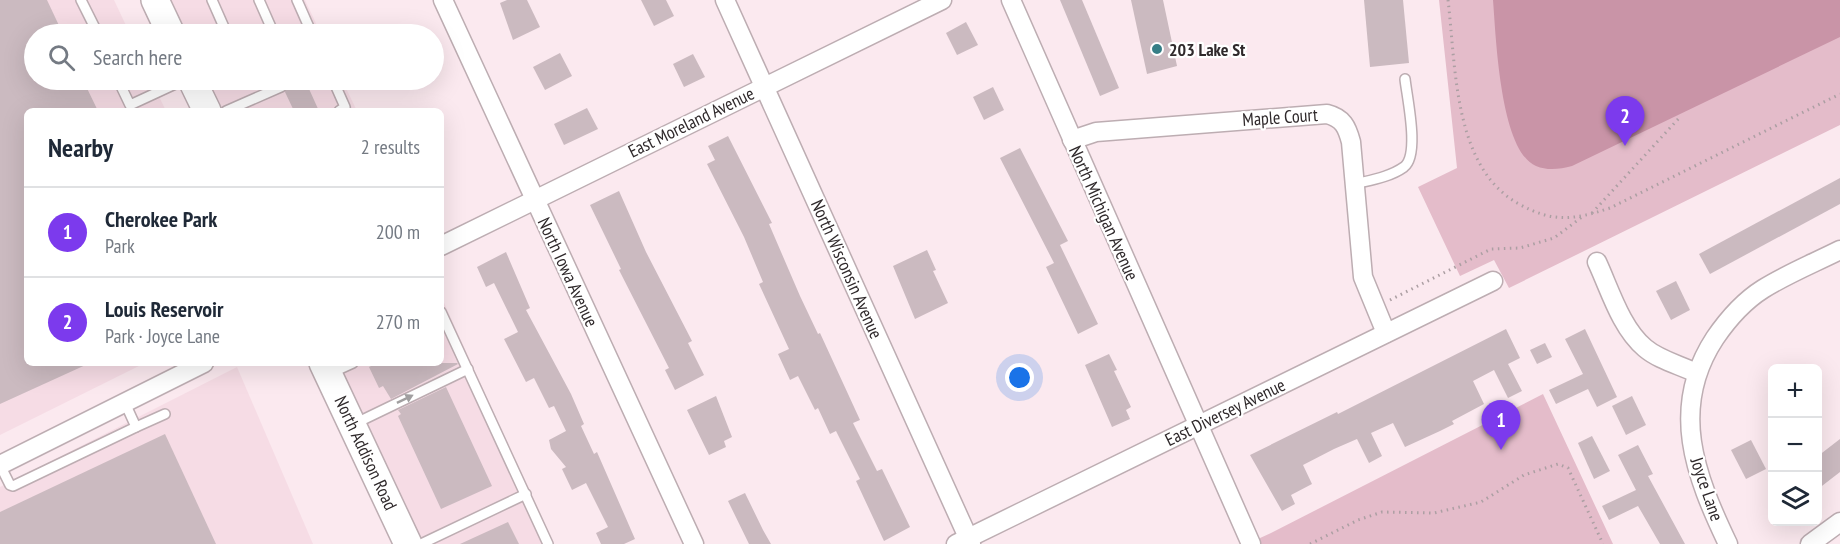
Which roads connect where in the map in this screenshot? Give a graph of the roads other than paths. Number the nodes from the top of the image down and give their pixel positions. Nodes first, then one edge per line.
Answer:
1 (81, 0) edge
2 (155, 0) edge
3 (212, 0) edge
4 (260, 0) edge
5 (297, 0) edge
6 (443, 0) edge
7 (724, 0) edge
8 (942, 0) edge
9 (1011, 0) edge
10 (93, 24) edge
11 (166, 24) edge
12 (223, 24) edge
13 (270, 24) edge
14 (308, 24) edge
15 (1405, 79) dead end
16 (765, 87) junction
17 (123, 90) edge
18 (165, 90) edge
19 (197, 90) edge
20 (273, 90) edge
21 (336, 90) edge
22 (132, 108) edge
23 (206, 108) edge
24 (233, 108) edge
25 (342, 108) edge
26 (1072, 140) junction
27 (1355, 184) junction
28 (534, 198) junction
29 (444, 244) edge
30 (1840, 250) edge
31 (1597, 262) dead end
32 (1493, 281) dead end
33 (444, 318) edge
34 (1386, 333) junction
35 (193, 366) edge
36 (326, 369) edge
37 (468, 369) junction
38 (1696, 373) junction
39 (125, 403) junction
40 (165, 414) dead end
41 (1199, 424) junction
42 (352, 425) junction
43 (136, 427) junction
44 (0, 465) edge
45 (526, 494) junction
46 (1840, 522) edge
47 (965, 542) edge
48 (408, 544) edge
49 (421, 544) edge
50 (548, 544) edge
51 (694, 544) edge
52 (1251, 544) edge
53 (1728, 544) edge
54 (1810, 544) edge

1 - 10 lane
2 - 11 street
3 - 12 lane
4 - 13 lane
5 - 14 lane
6 - 28 street, North Iowa Avenue
7 - 16 street, North Wisconsin Avenue
8 - 16 street, East Moreland Avenue
9 - 26 street, North Michigan Avenue
15 - 27 lane
16 - 28 street, East Moreland Avenue
16 - 47 street, North Wisconsin Avenue
17 - 22 lane
18 - 22 lane
19 - 23 street
20 - 24 lane
21 - 25 lane
26 - 27 street, Maple Court
26 - 41 street, North Michigan Avenue
27 - 34 street, Maple Court
28 - 29 street, East Moreland Avenue
28 - 51 street, North Iowa Avenue
30 - 38 street
31 - 38 street
32 - 34 street, East Diversey Avenue
33 - 37 lane
34 - 41 street, East Diversey Avenue
35 - 39 street
36 - 42 street, North Addison Road
42 -> 37 lane
37 - 45 lane
38 - 53 street, Joyce Lane
39 - 43 lane
39 - 44 street
40 - 43 lane
41 - 47 street, East Diversey Avenue
41 - 52 street, North Michigan Avenue
42 - 48 street, North Addison Road
43 - 44 lane
45 - 49 lane
45 - 50 lane
46 - 54 street

